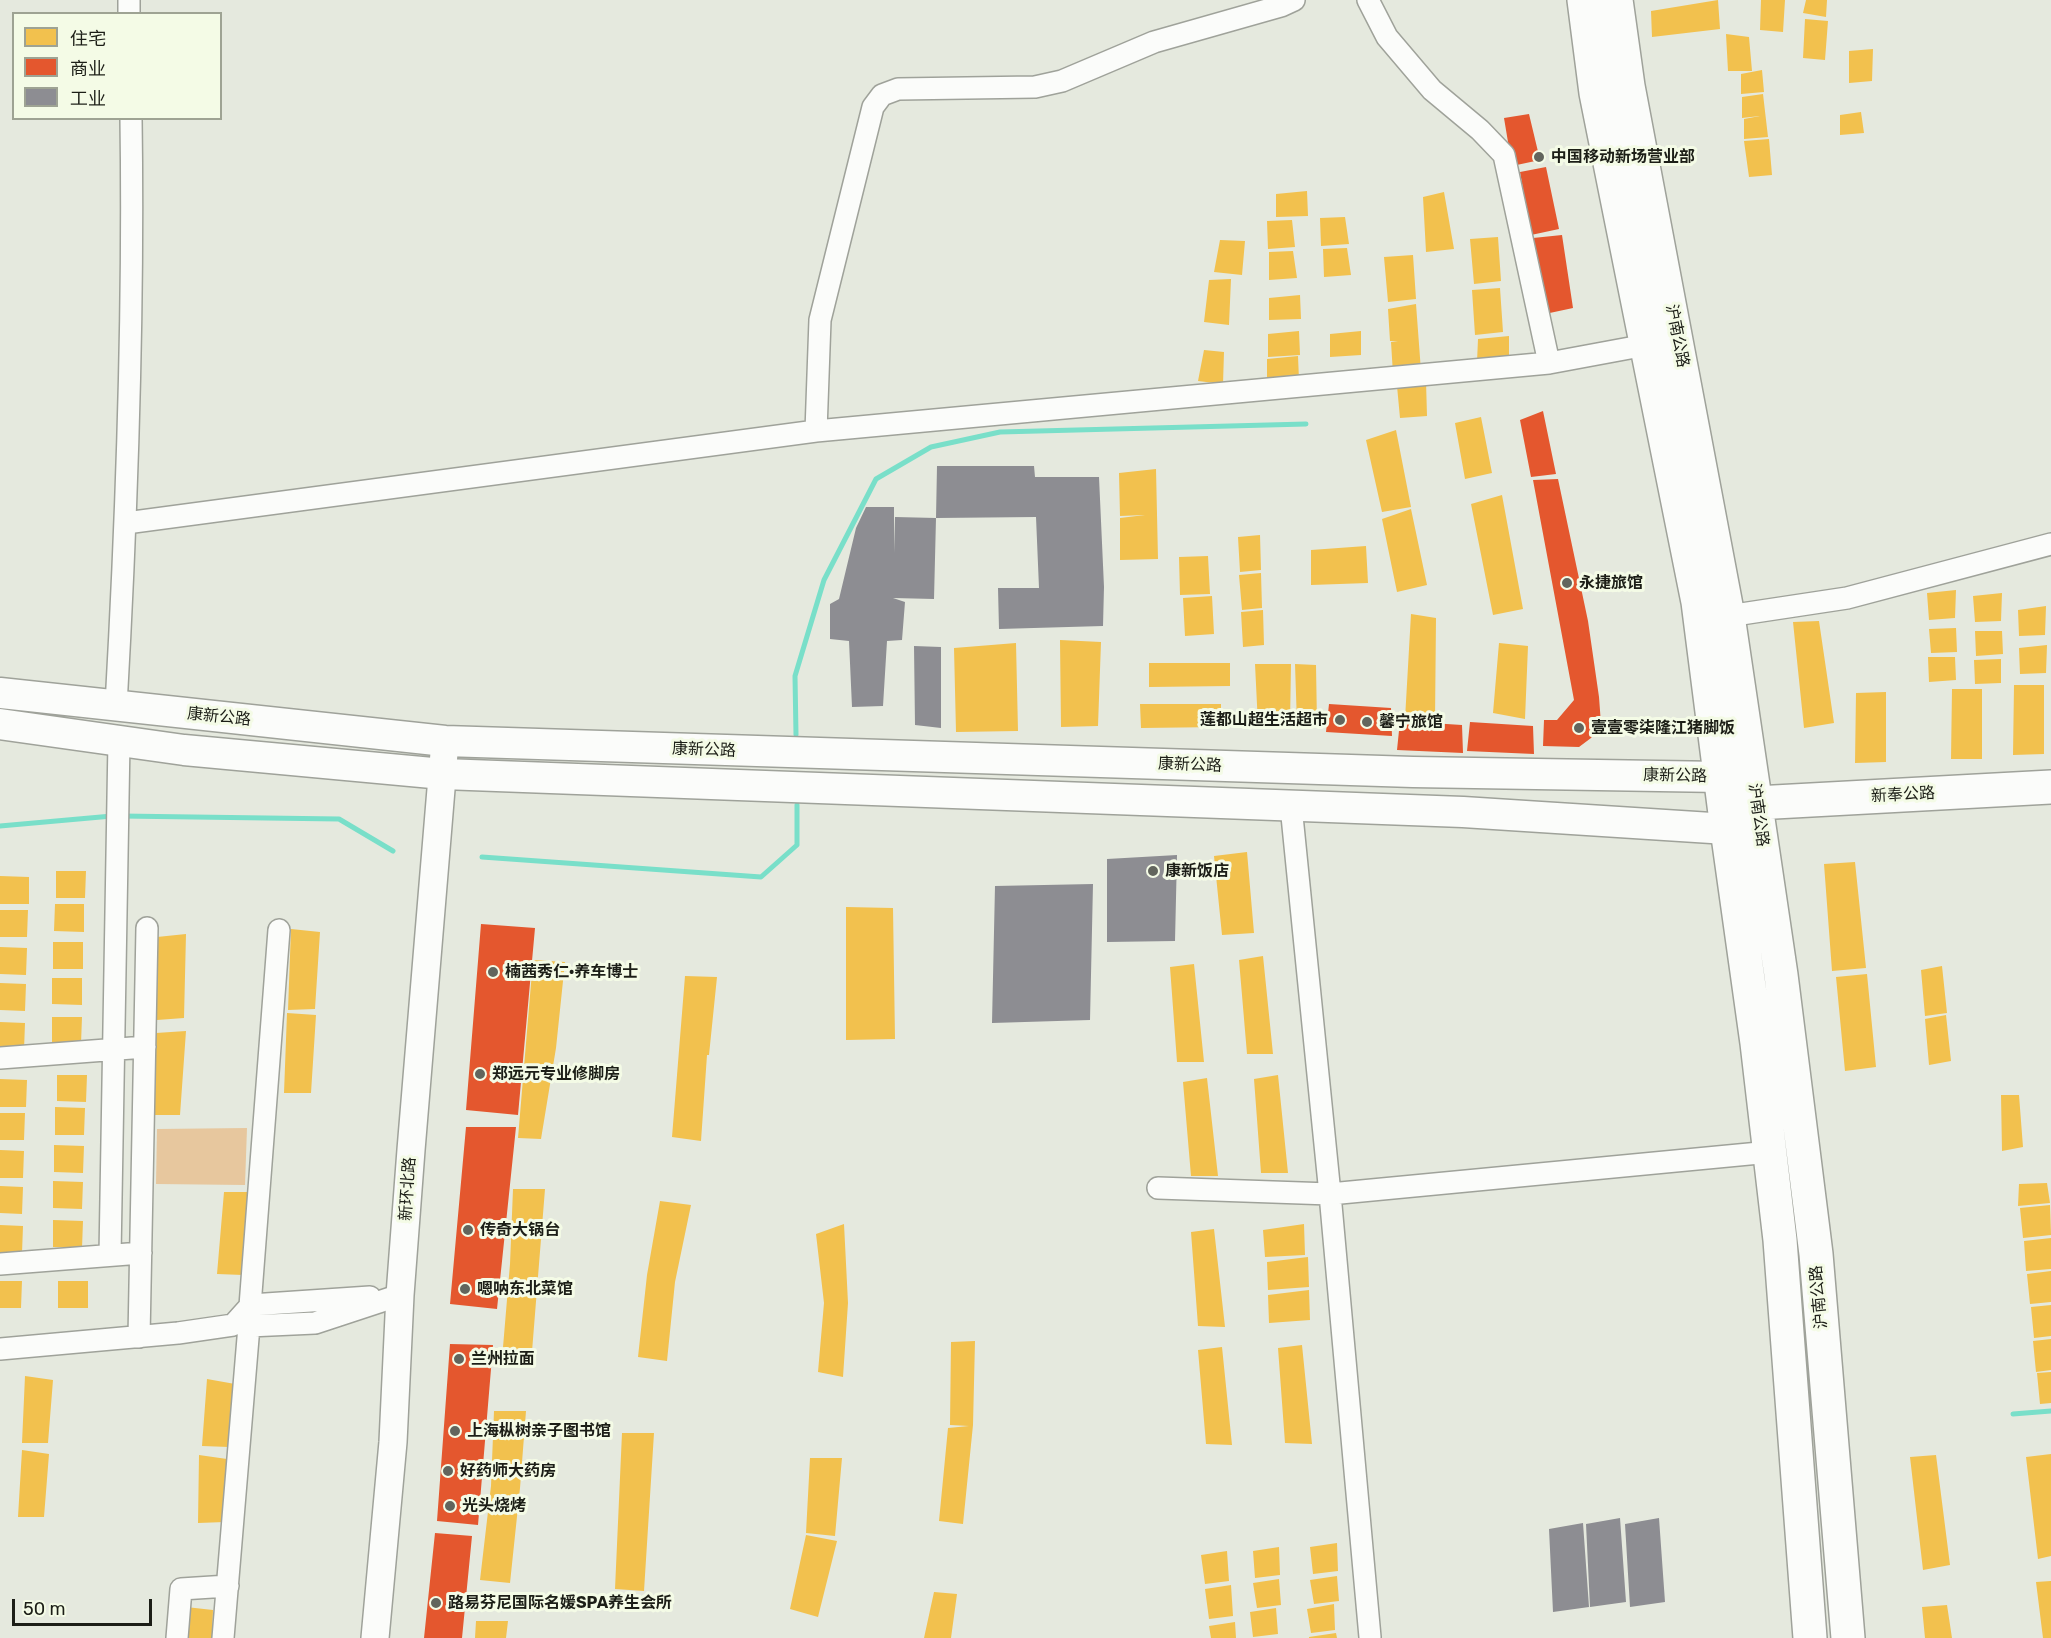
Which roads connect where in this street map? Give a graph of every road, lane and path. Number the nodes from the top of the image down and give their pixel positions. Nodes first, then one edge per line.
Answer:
1 (1294, 0) edge
2 (1368, 0) edge
3 (1584, 0) edge
4 (1616, 0) edge
5 (131, 120) edge
6 (1646, 345) junction
7 (1549, 363) junction
8 (816, 431) junction
9 (126, 523) junction
10 (2051, 544) edge
11 (1728, 616) junction
12 (0, 693) edge
13 (116, 706) junction
14 (0, 724) edge
15 (118, 741) junction
16 (445, 741) junction
17 (443, 774) junction
18 (1721, 777) junction
19 (2051, 787) edge
20 (1756, 803) junction
21 (1291, 806) junction
22 (1726, 829) junction
23 (147, 928) dead end
24 (279, 930) dead end
25 (145, 1047) junction
26 (113, 1050) junction
27 (0, 1059) edge
28 (1770, 1152) junction
29 (1158, 1188) dead end
30 (1330, 1194) junction
31 (141, 1253) junction
32 (110, 1255) junction
33 (0, 1264) edge
34 (400, 1295) junction
35 (250, 1315) junction
36 (139, 1337) junction
37 (0, 1349) edge
38 (228, 1586) junction
39 (1370, 1637) edge
40 (177, 1638) edge
41 (223, 1638) edge
42 (375, 1638) edge
43 (1810, 1638) edge
44 (1848, 1638) edge

1 - 8 street
2 - 7 street
3 - 6 main road, 沪南公路
4 - 11 main road, 沪南公路
5 - 9 street
6 - 7 street
6 - 18 main road, 沪南公路
7 - 8 street
8 - 9 street
9 - 13 street
10 - 11 street
11 - 20 main road, 沪南公路
12 - 13 main road, 康新公路
13 - 16 main road, 康新公路
14 - 15 main road, 康新公路
15 - 17 main road, 康新公路
15 - 26 street
16 - 17 street, 新环北路
16 - 18 main road, 康新公路
17 - 21 main road, 康新公路
17 - 34 street, 新环北路
18 - 20 main road, 康新公路
18 - 22 main road, 沪南公路
19 - 20 main road, 新奉公路
20 - 22 main road
20 - 44 main road, 沪南公路
21 - 22 main road, 康新公路
21 - 30 street
22 - 28 main road, 沪南公路
23 - 25 street
24 - 35 street
25 - 26 street
25 - 31 street
26 - 27 street
26 - 32 street
28 - 30 street
28 - 43 main road, 沪南公路
29 - 30 street
30 - 39 street
31 - 32 street
31 - 36 street
32 - 33 street
34 - 35 street
34 - 42 street, 新环北路
35 - 36 street
35 - 38 street
36 - 37 street
38 - 40 street
38 - 41 street

